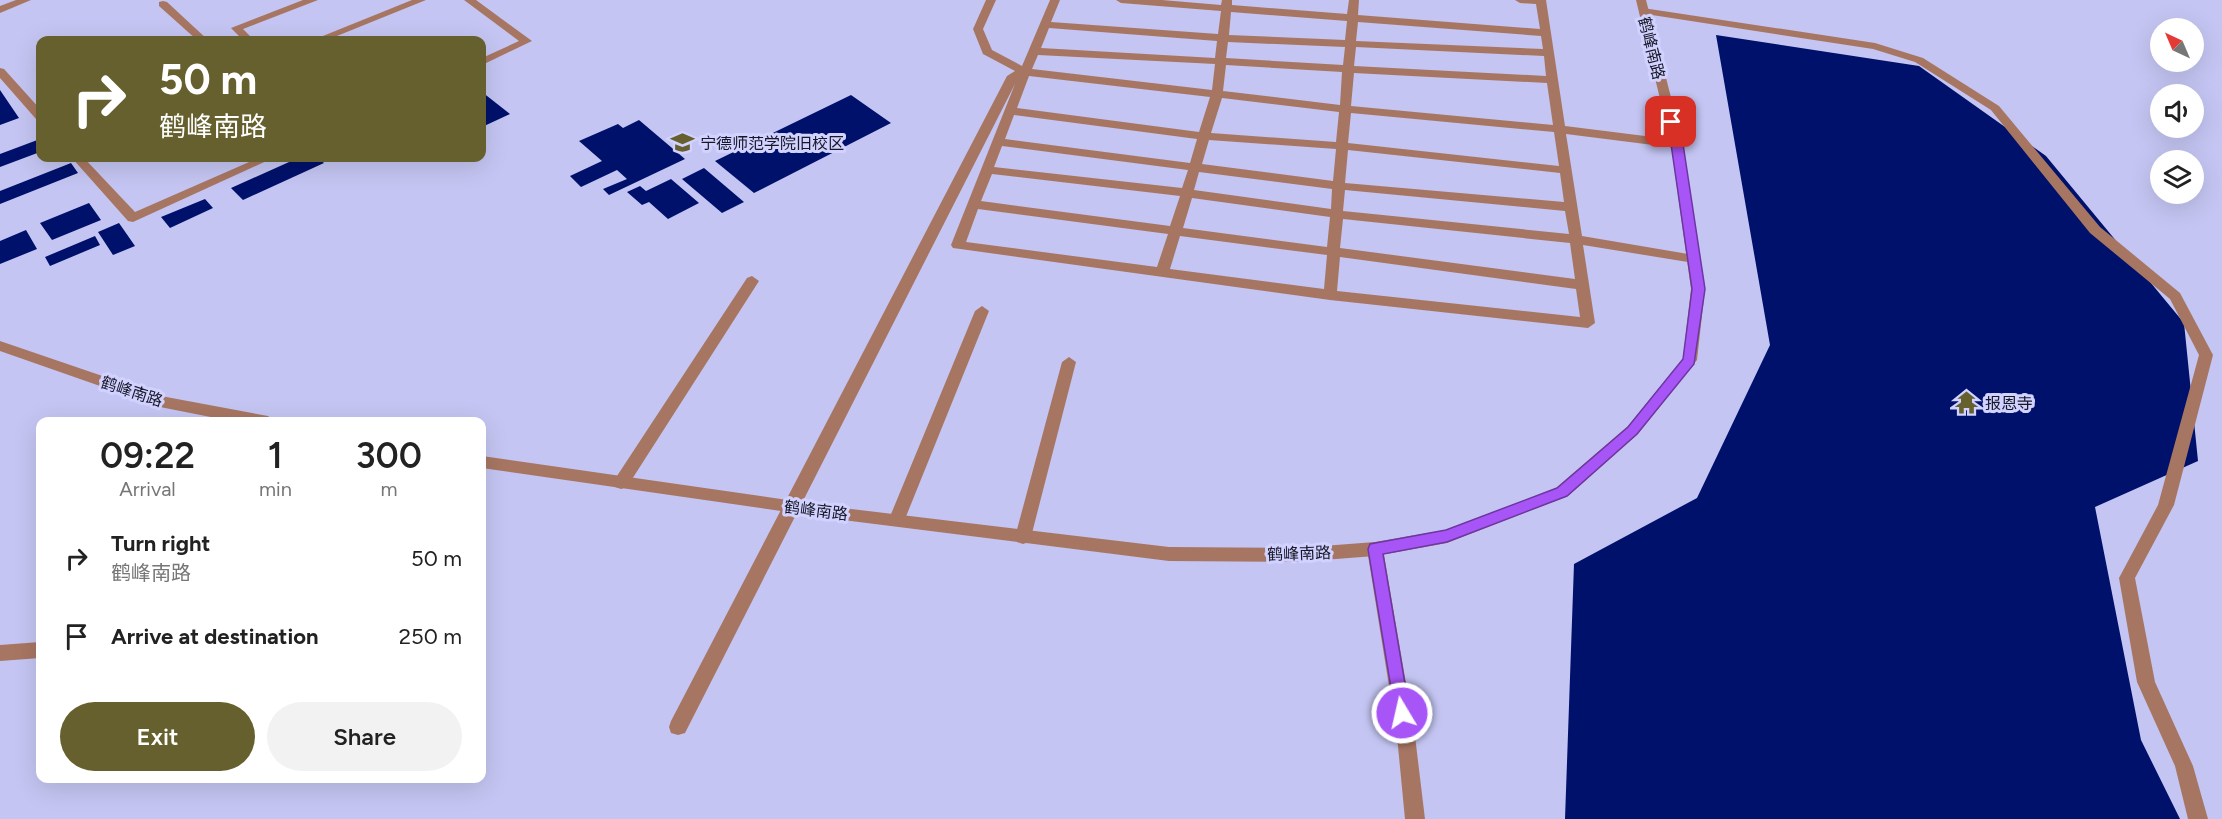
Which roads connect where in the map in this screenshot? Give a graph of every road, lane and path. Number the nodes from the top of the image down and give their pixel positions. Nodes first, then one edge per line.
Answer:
1 (26, 0) edge
2 (313, 0) edge
3 (421, 0) edge
4 (469, 0) edge
5 (991, 0) edge
6 (1055, 0) edge
7 (1121, 0) edge
8 (1354, 0) edge
9 (1520, 0) edge
10 (1541, 1) edge
11 (163, 4) dead end
12 (1227, 4) edge
13 (1642, 6) edge
14 (0, 10) edge
15 (1353, 17) junction
16 (1045, 25) junction
17 (1545, 33) junction
18 (199, 36) edge
19 (245, 36) edge
20 (328, 36) edge
21 (1223, 38) junction
22 (1351, 45) junction
23 (1033, 51) junction
24 (1548, 53) junction
25 (486, 60) edge
26 (1221, 60) junction
27 (0, 71) edge
28 (1348, 71) junction
29 (1025, 72) junction
30 (1552, 80) junction
31 (1217, 94) junction
32 (1345, 109) junction
33 (1010, 111) junction
34 (36, 112) edge
35 (1559, 129) junction
36 (1204, 136) junction
37 (998, 142) junction
38 (1677, 144) junction
39 (1342, 146) junction
40 (82, 162) edge
41 (258, 162) edge
42 (1195, 167) junction
43 (1565, 170) junction
44 (987, 171) junction
45 (1339, 186) junction
46 (1187, 193) junction
47 (974, 204) junction
48 (1571, 207) junction
49 (1337, 214) junction
50 (1175, 230) junction
51 (1575, 239) junction
52 (1334, 253) junction
53 (1694, 259) junction
54 (1163, 271) junction
55 (752, 281) dead end
56 (1582, 285) junction
57 (1330, 295) junction
58 (982, 311) dead end
59 (0, 346) edge
60 (1070, 362) dead end
61 (242, 417) edge
62 (486, 463) edge
63 (621, 483) junction
64 (790, 507) junction
65 (897, 519) junction
66 (1023, 537) junction
67 (1375, 549) junction
68 (36, 650) edge
69 (0, 653) edge
70 (678, 727) dead end
71 (1415, 819) edge
72 (2198, 819) edge

1 - 14 street
2 - 19 street
3 - 20 street
4 - 25 street
5 - 29 street
6 - 16 street
7 - 12 street
8 - 15 street
9 - 10 street
10 - 17 street
11 - 18 street
12 - 15 street
12 - 21 street
13 - 38 street, 鹤峰南路
13 - 72 street
15 - 17 street
15 - 22 street
16 - 21 street
16 - 23 street
17 - 24 street
21 - 22 street
21 - 26 street
22 - 24 street
22 - 28 street
23 - 26 street
23 - 29 street
24 - 30 street
26 - 28 street
26 - 31 street
27 - 34 street
28 - 30 street
28 - 32 street
29 - 31 street
29 - 33 street
29 - 64 street
30 - 35 street
31 - 32 street
31 - 36 street
32 - 35 street
32 - 39 street
33 - 36 street
33 - 37 street
35 - 38 street
35 - 43 street
36 - 39 street
36 - 42 street
37 - 42 street
37 - 44 street
38 - 53 street, 鹤峰南路
39 - 43 street
39 - 45 street
40 - 41 street
42 - 45 street
42 - 46 street
43 - 48 street
44 - 46 street
44 - 47 street
45 - 48 street
45 - 49 street
46 - 49 street
46 - 50 street
47 - 50 street
47 - 54 street
48 - 51 street
49 - 51 street
49 - 52 street
50 - 52 street
50 - 54 street
51 - 53 street
51 - 56 street
52 - 56 street
52 - 57 street
53 - 67 street, 鹤峰南路
54 - 57 street
55 - 63 street
56 - 57 street
58 - 65 street
59 - 61 street, 鹤峰南路
60 - 66 street
62 - 63 street, 鹤峰南路
63 - 64 street, 鹤峰南路
64 - 65 street, 鹤峰南路
64 - 70 street
65 - 66 street, 鹤峰南路
66 - 67 street, 鹤峰南路
67 - 71 street
68 - 69 street

